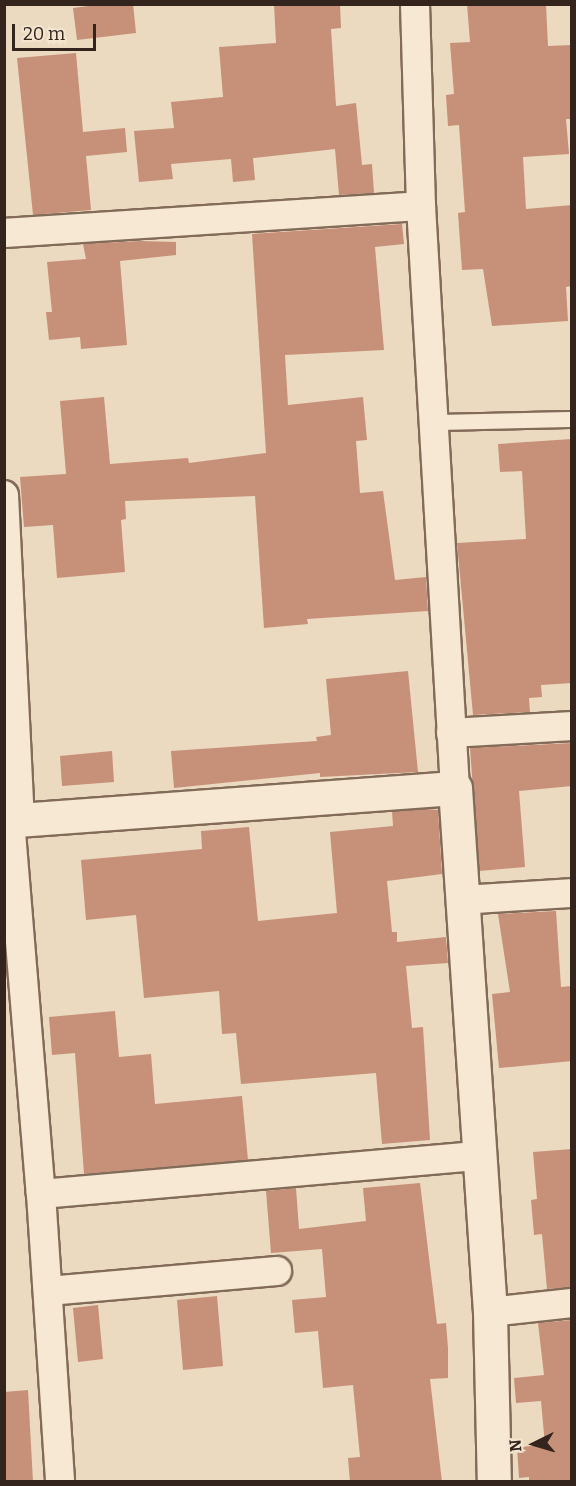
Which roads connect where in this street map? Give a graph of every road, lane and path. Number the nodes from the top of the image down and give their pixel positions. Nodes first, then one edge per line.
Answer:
1 (415, 4) edge
2 (421, 206) junction
3 (4, 233) edge
4 (572, 419) edge
5 (435, 422) junction
6 (4, 495) edge
7 (5, 502) edge
8 (572, 726) edge
9 (451, 733) junction
10 (455, 788) junction
11 (12, 820) edge
12 (572, 893) edge
13 (461, 900) junction
14 (479, 1156) junction
15 (41, 1194) junction
16 (278, 1271) dead end
17 (48, 1291) junction
18 (572, 1304) edge
19 (489, 1312) junction
20 (60, 1482) edge
21 (494, 1482) edge

1 - 2 street
2 - 3 street
2 - 5 street
4 - 5 lane
5 - 9 street
6 - 7 street
7 - 11 street
8 - 9 street
9 - 10 street
10 - 11 street
10 - 13 street
11 - 15 street
12 - 13 street
13 - 14 street
14 - 15 street
14 - 19 street
15 - 17 street
16 - 17 street
17 - 20 street
18 - 19 street
19 - 21 street

